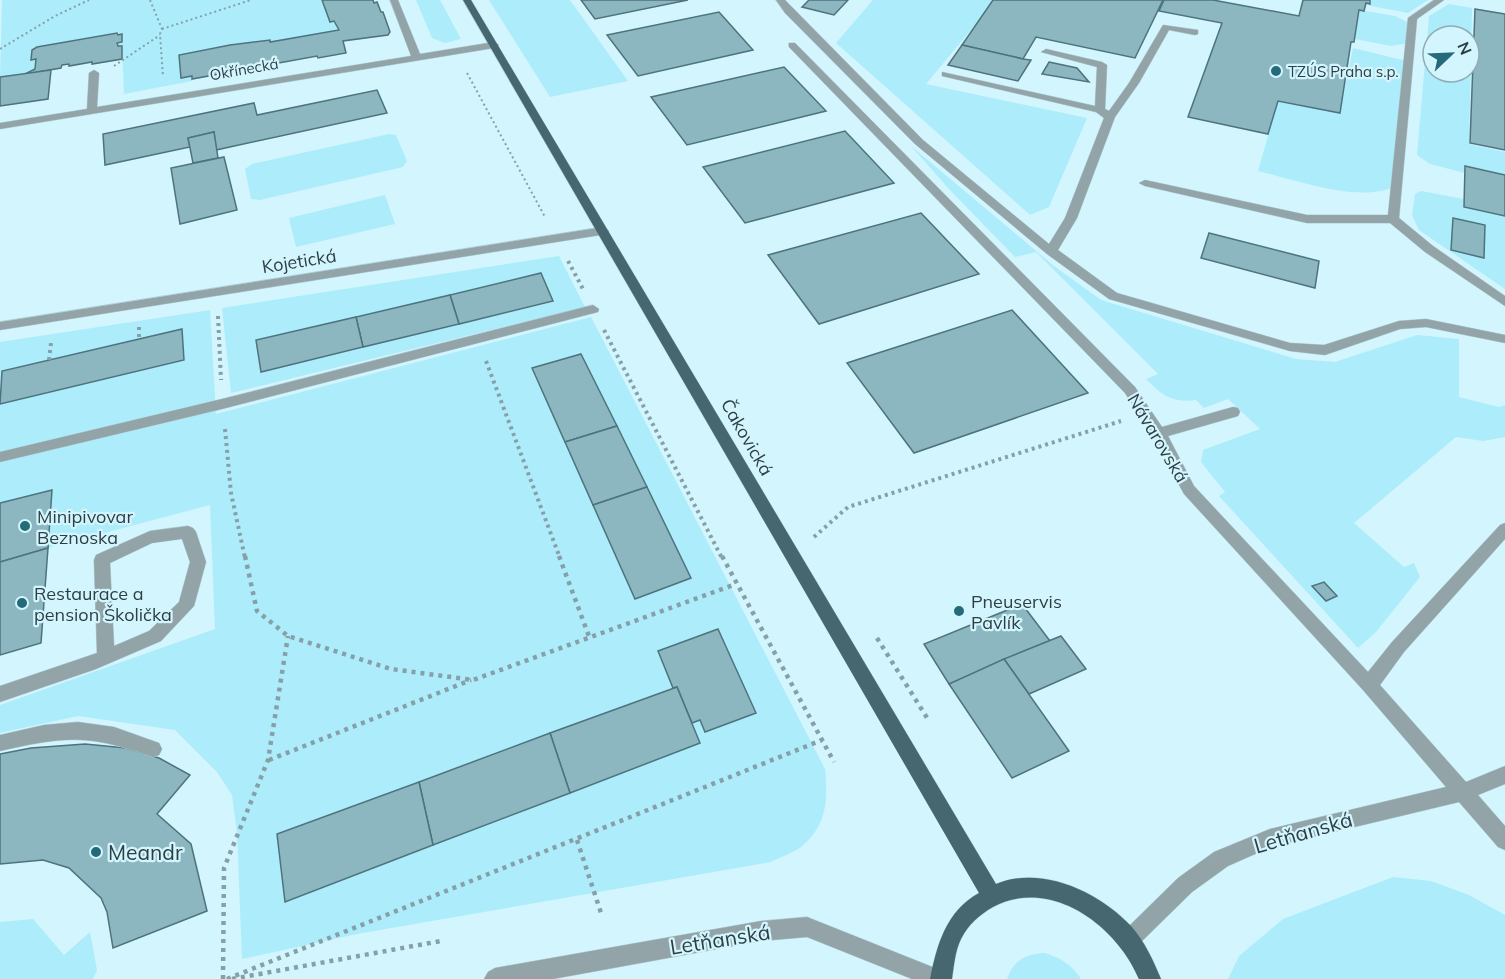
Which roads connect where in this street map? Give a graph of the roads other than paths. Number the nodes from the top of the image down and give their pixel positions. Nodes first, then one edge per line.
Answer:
1 (394, 0) edge
2 (468, 0) edge
3 (780, 0) edge
4 (1440, 0) edge
5 (1195, 32) dead end
6 (494, 45) junction
7 (792, 45) dead end
8 (1046, 52) dead end
9 (416, 56) junction
10 (94, 74) road end
11 (945, 74) dead end
12 (92, 110) junction
13 (1100, 110) junction
14 (1110, 117) junction
15 (0, 126) edge
16 (1145, 183) dead end
17 (1393, 219) junction
18 (603, 231) junction
19 (1051, 251) junction
20 (1505, 302) edge
21 (593, 309) road end
22 (0, 326) edge
23 (1505, 339) edge
24 (1233, 412) dead end
25 (1159, 433) junction
26 (0, 457) edge
27 (1505, 529) edge
28 (106, 657) junction
29 (1368, 685) junction
30 (0, 694) edge
31 (0, 743) edge
32 (153, 749) dead end
33 (1505, 775) edge
34 (1462, 792) junction
35 (1505, 840) edge
36 (991, 895) junction
37 (1128, 940) junction
38 (495, 979) edge
39 (940, 979) edge
40 (1150, 979) edge

1 - 9 street
2 - 6 main road, Čakovická
3 - 19 street
4 - 17 street
5 - 14 street
6 - 9 street, Okřínecká
6 - 18 main road, Čakovická
7 - 25 street, Návarovská
8 - 13 street
9 - 12 street, Okřínecká
10 - 12 street
11 - 13 street
12 - 15 street, Okřínecká
13 - 14 street
14 - 19 street
16 - 17 street
17 - 20 street
18 - 22 street, Kojetická
18 - 36 main road, Čakovická
19 - 23 street
21 - 26 street
24 - 25 street
25 - 29 street, Návarovská
27 - 29 street
28 - 28 street
28 - 30 street
29 - 34 street, Návarovská
31 - 32 street
33 - 34 street, Letňanská
34 - 35 street, Návarovská
34 - 37 street, Letňanská
36 - 37 main road
36 - 39 main road
37 - 40 main road
38 - 39 street, Letňanská

